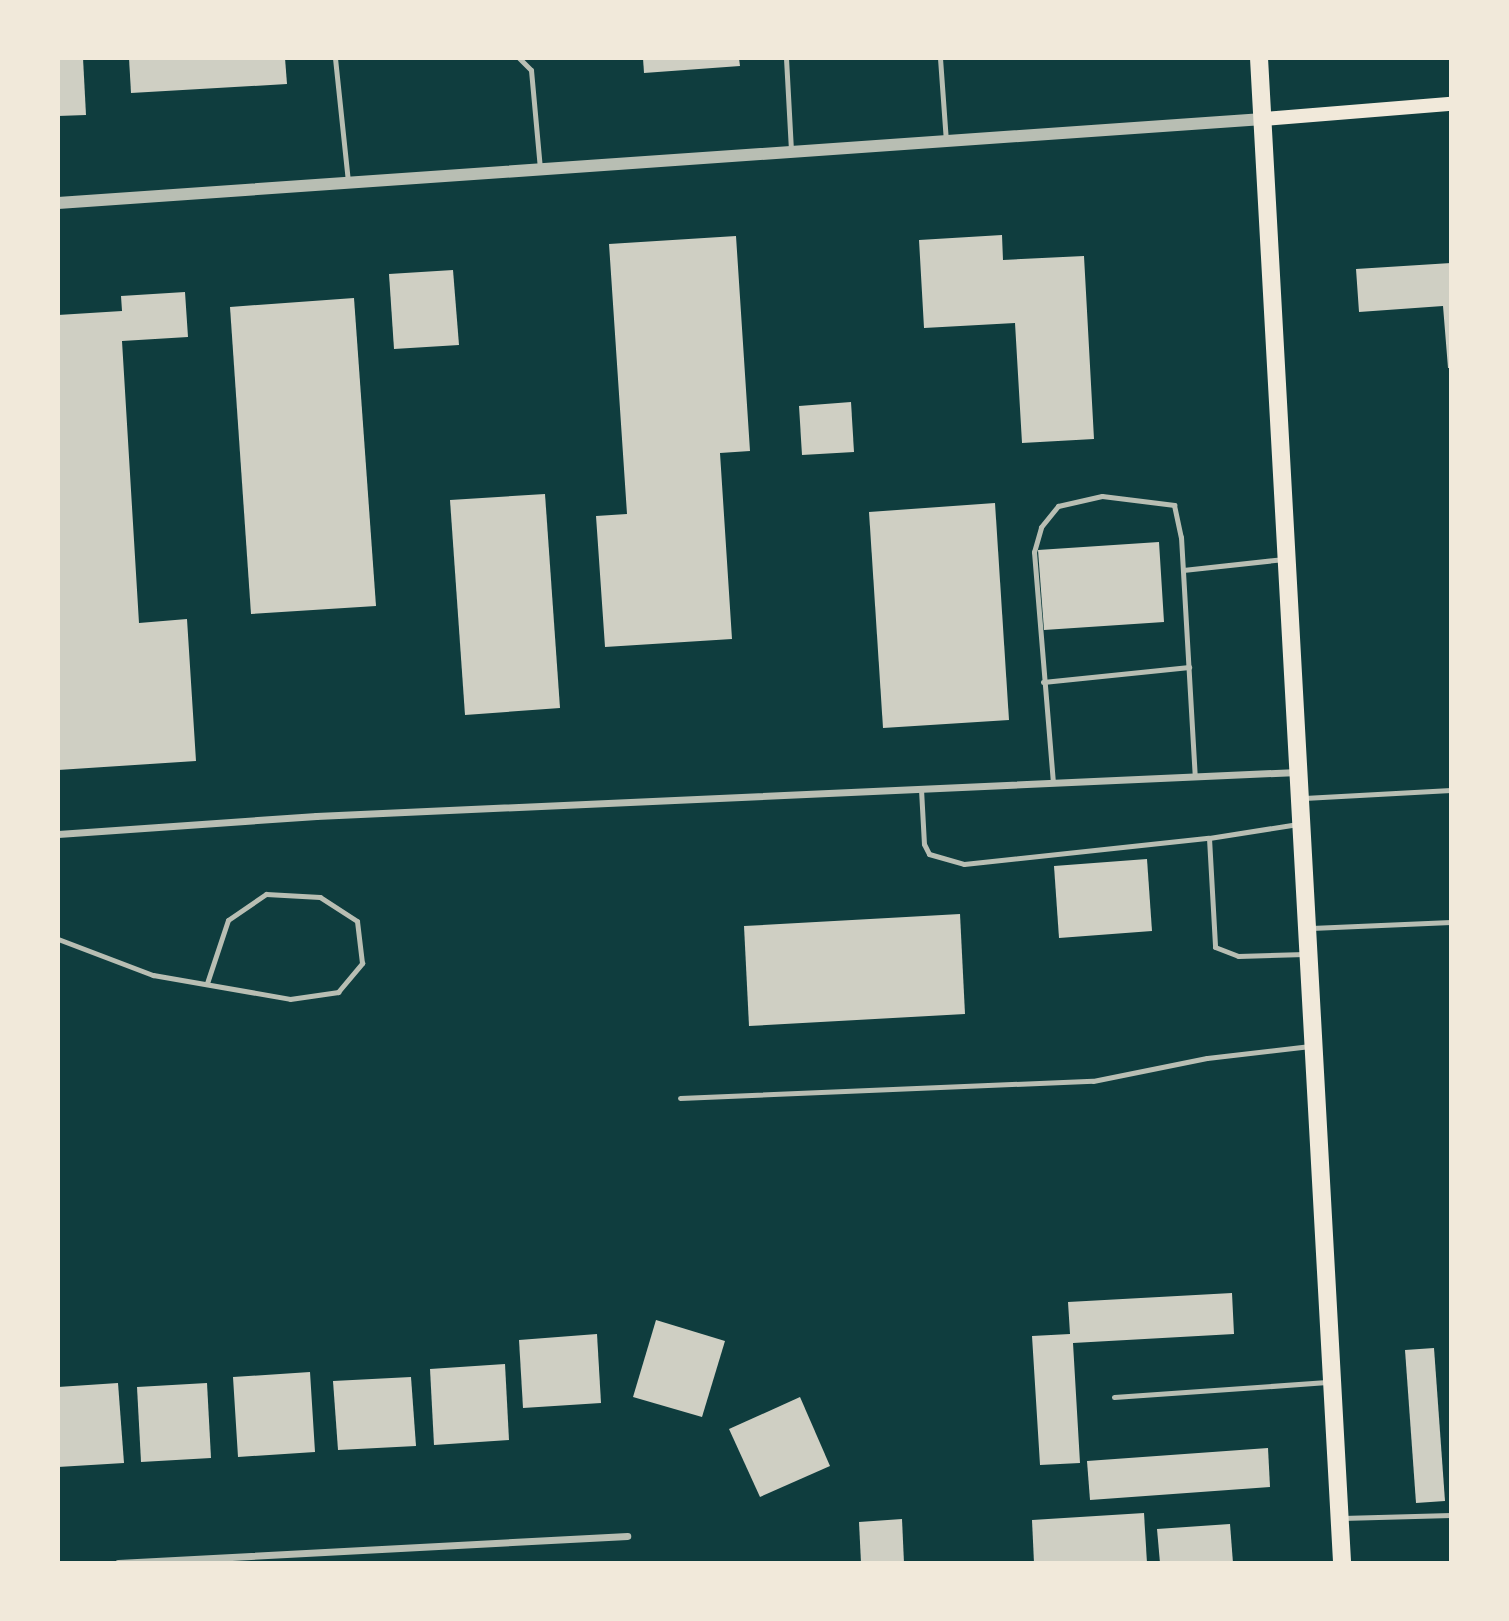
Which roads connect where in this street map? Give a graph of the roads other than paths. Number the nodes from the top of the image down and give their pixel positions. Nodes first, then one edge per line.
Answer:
1 (335, 58) edge
2 (519, 58) edge
3 (786, 58) edge
4 (940, 58) edge
5 (1259, 58) edge
6 (1451, 104) edge
7 (1263, 119) junction
8 (946, 142) junction
9 (792, 153) junction
10 (540, 171) junction
11 (349, 185) junction
12 (58, 203) edge
13 (1287, 559) junction
14 (1183, 570) junction
15 (1189, 667) junction
16 (1043, 682) junction
17 (1299, 772) junction
18 (1195, 777) junction
19 (1053, 783) junction
20 (921, 789) junction
21 (1451, 790) edge
22 (1300, 798) junction
23 (1301, 824) junction
24 (58, 834) edge
25 (1209, 838) junction
26 (1451, 922) edge
27 (1307, 929) junction
28 (58, 939) edge
29 (1309, 953) junction
30 (207, 983) junction
31 (1313, 1046) junction
32 (681, 1098) dead end
33 (1330, 1382) junction
34 (1114, 1397) dead end
35 (1451, 1515) edge
36 (1340, 1518) junction
37 (627, 1536) dead end
38 (118, 1563) edge
39 (1342, 1563) edge

1 - 11 lane
2 - 10 lane
3 - 9 lane
4 - 8 lane
5 - 7 main road
6 - 7 main road
7 - 8 street
7 - 13 main road
8 - 9 street
9 - 10 street
10 - 11 street
11 - 12 street
13 - 14 lane
13 - 17 main road
14 - 15 lane
14 - 16 lane
15 - 16 lane
15 - 18 lane
16 - 19 lane
17 - 18 street
17 - 22 main road
18 - 19 street
19 - 20 street
20 - 24 street
20 - 25 lane
21 - 22 lane
22 - 23 main road
23 - 25 lane
23 - 27 main road
25 - 29 lane
26 - 27 lane
27 - 29 main road
28 - 30 lane
29 - 31 main road
30 - 30 lane
31 - 32 lane
31 - 33 main road
33 - 34 lane
33 - 36 main road
35 - 36 lane
36 - 39 main road
37 - 38 street

